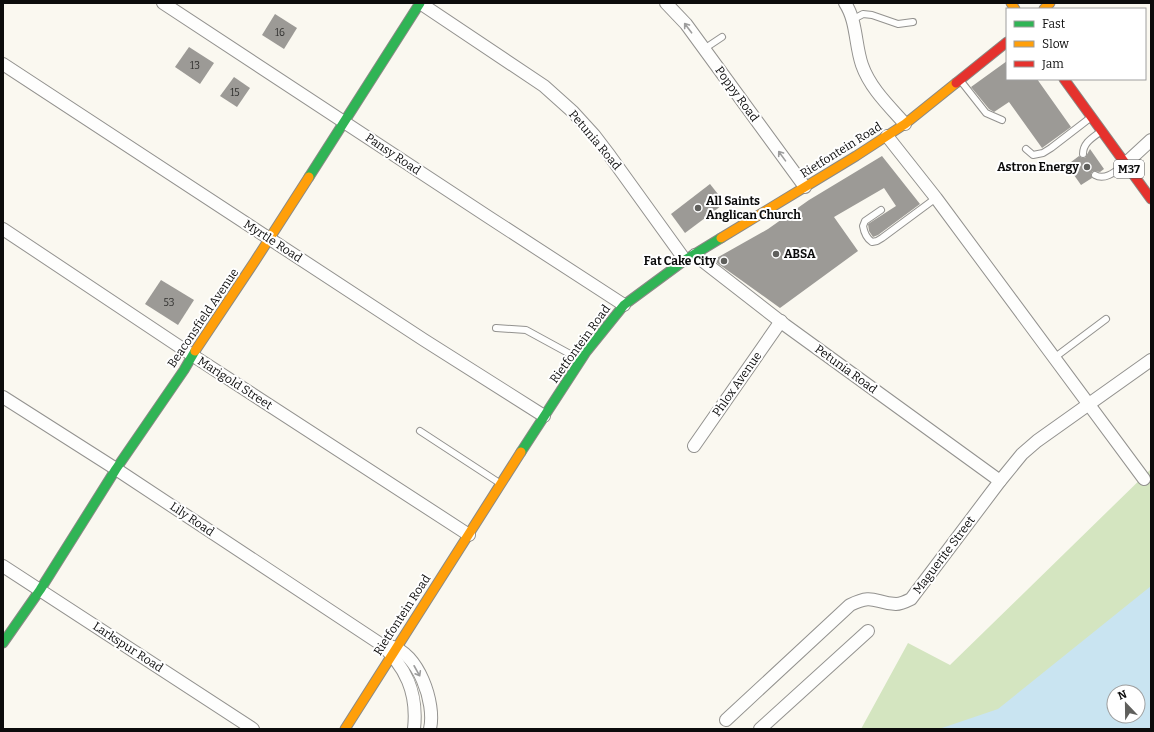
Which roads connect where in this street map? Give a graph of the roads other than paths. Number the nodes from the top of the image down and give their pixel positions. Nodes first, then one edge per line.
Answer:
1 (163, 3) edge
2 (420, 3) edge
3 (666, 3) edge
4 (845, 3) edge
5 (852, 20) junction
6 (913, 22) dead end
7 (722, 37) dead end
8 (1006, 43) edge
9 (704, 49) junction
10 (3, 64) edge
11 (960, 80) junction
12 (1065, 80) edge
13 (1091, 117) junction
14 (1002, 120) dead end
15 (345, 122) junction
16 (904, 124) junction
17 (1102, 131) junction
18 (887, 136) junction
19 (1151, 140) edge
20 (1026, 149) dead end
21 (1083, 154) dead end
22 (1125, 164) junction
23 (1095, 175) dead end
24 (804, 187) junction
25 (936, 198) junction
26 (1151, 199) edge
27 (881, 210) dead end
28 (3, 229) edge
29 (270, 238) junction
30 (690, 258) junction
31 (624, 305) junction
32 (1106, 319) dead end
33 (781, 321) junction
34 (496, 328) dead end
35 (192, 355) junction
36 (1054, 358) junction
37 (581, 360) junction
38 (1151, 360) edge
39 (3, 397) edge
40 (1088, 404) junction
41 (544, 416) junction
42 (420, 431) dead end
43 (694, 446) dead end
44 (116, 469) junction
45 (1144, 479) dead end
46 (1000, 481) junction
47 (500, 484) junction
48 (469, 535) junction
49 (3, 566) edge
50 (40, 590) junction
51 (868, 631) dead end
52 (3, 643) edge
53 (394, 651) junction
54 (726, 720) dead end
55 (253, 729) edge
56 (345, 729) edge
57 (414, 729) edge
58 (430, 729) edge
59 (760, 729) edge

1 - 15 street, Pansy Road
2 - 15 street, Beaconsfield Avenue
2 - 30 street, Petunia Road
9 -> 3 street, Poppy Road
4 - 5 street
5 - 6 lane
5 - 16 street
7 - 9 lane
8 - 11 street, Rietfontein Road
24 -> 9 street, Poppy Road
10 - 29 street, Myrtle Road
11 - 14 lane
11 - 16 street, Rietfontein Road
12 - 13 street, M37
13 - 17 street, M37
13 - 20 lane
15 - 29 street, Beaconsfield Avenue
15 - 31 street, Pansy Road
16 - 18 street, Rietfontein Road
17 - 21 lane
17 - 22 street, M37
18 - 24 street, Rietfontein Road
18 - 25 street
19 - 22 street
22 - 23 lane
22 - 26 street, M37
24 - 30 street, Rietfontein Road
25 - 27 lane
25 - 36 street
28 - 35 street, Marigold Street
29 - 35 street, Beaconsfield Avenue
29 - 41 street, Myrtle Road
30 - 31 street, Rietfontein Road
30 - 33 street, Petunia Road
31 - 37 street, Rietfontein Road
32 - 36 lane
33 - 43 street, Phlox Avenue
33 - 46 street, Petunia Road
34 - 37 lane
35 - 44 street, Beaconsfield Avenue
35 - 48 street, Marigold Street
36 - 40 street
37 - 41 street, Rietfontein Road
38 - 40 street, Maguerite Street
39 - 44 street, Lily Road
40 - 45 street
40 - 46 street, Maguerite Street
41 - 47 street, Rietfontein Road
42 - 47 lane
44 - 50 street, Beaconsfield Avenue
44 - 53 street, Lily Road
46 - 54 street, Maguerite Street
47 - 48 street, Rietfontein Road
48 - 53 street, Rietfontein Road
49 - 50 street, Larkspur Road
50 - 52 street, Beaconsfield Avenue
50 - 55 street, Larkspur Road
51 - 59 street
53 - 56 street, Rietfontein Road
53 - 57 street
53 -> 58 street

